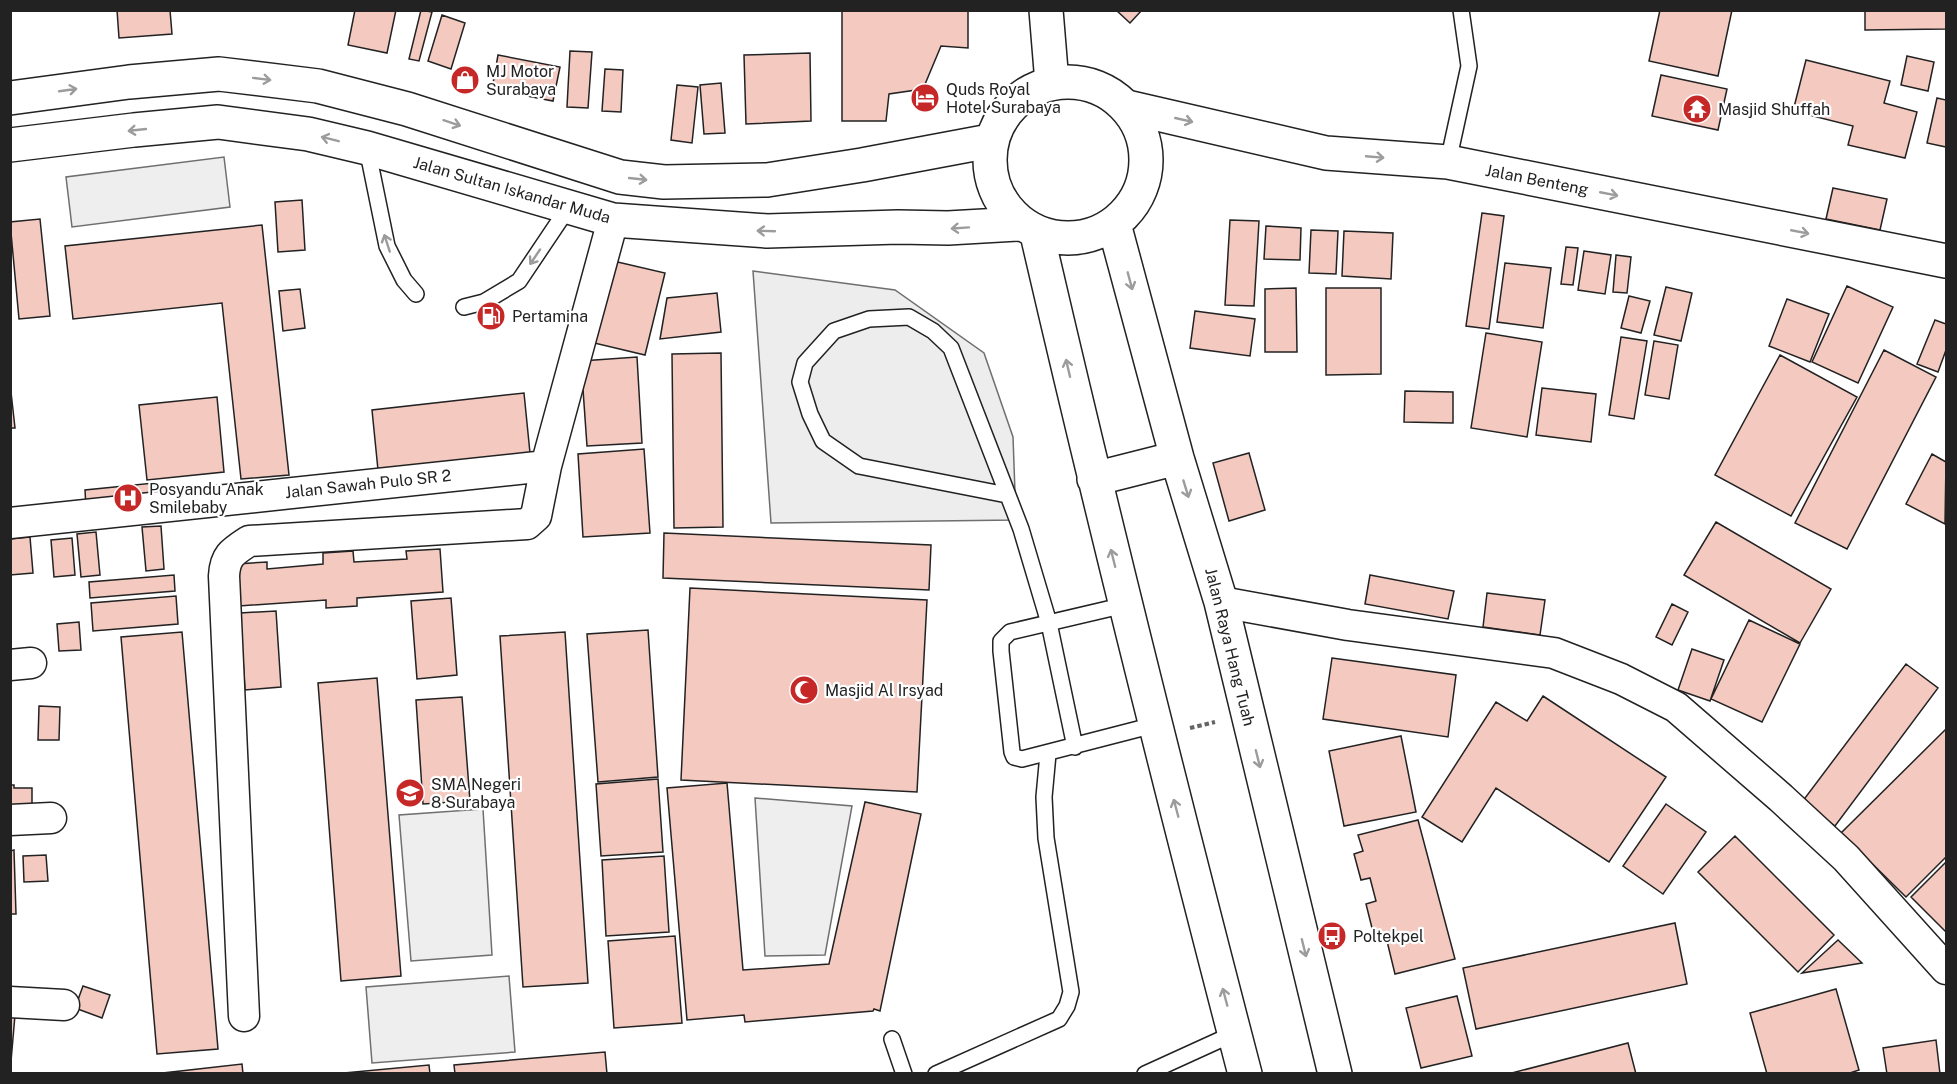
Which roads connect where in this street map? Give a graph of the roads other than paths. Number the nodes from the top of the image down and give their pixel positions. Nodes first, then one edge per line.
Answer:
1 (1046, 10) edge
2 (1461, 10) edge
3 (1052, 83) junction
4 (10, 98) edge
5 (1127, 107) junction
6 (990, 141) junction
7 (10, 145) edge
8 (367, 148) junction
9 (1448, 162) junction
10 (568, 208) junction
11 (613, 220) junction
12 (1114, 224) junction
13 (1028, 229) junction
14 (1947, 261) edge
15 (416, 294) dead end
16 (464, 307) dead end
17 (1177, 459) junction
18 (546, 466) junction
19 (1094, 480) junction
20 (1007, 495) junction
21 (10, 523) edge
22 (1221, 602) junction
23 (1125, 605) junction
24 (1048, 623) junction
25 (1156, 731) junction
26 (1075, 747) junction
27 (1048, 754) junction
28 (51, 818) dead end
29 (10, 820) edge
30 (1947, 969) edge
31 (10, 1002) edge
32 (64, 1005) dead end
33 (244, 1016) dead end
34 (1235, 1033) junction
35 (892, 1039) dead end
36 (904, 1074) edge
37 (936, 1074) edge
38 (1146, 1074) edge
39 (1245, 1074) edge
40 (1335, 1074) edge

1 - 3 main road
2 - 9 lane
3 - 5 main road
3 - 6 main road
4 -> 6 main road
5 -> 9 main road, Jalan Benteng
5 - 12 main road
6 - 13 main road
8 -> 7 main road, Jalan Sultan Iskandar Muda
8 - 10 main road, Jalan Sultan Iskandar Muda
15 -> 8 lane
9 -> 14 main road, Jalan Benteng
10 - 11 main road, Jalan Sultan Iskandar Muda
10 -> 16 lane
13 -> 11 main road, Jalan Sultan Iskandar Muda
11 - 18 street
12 - 13 main road
12 -> 17 main road, Jalan Raya Hang Tuah
19 -> 13 main road
17 - 19 main road
17 -> 22 main road, Jalan Raya Hang Tuah
18 - 21 street, Jalan Sawah Pulo SR 2
18 - 33 street
23 -> 19 main road
20 - 20 lane
20 - 24 lane
22 - 30 street
22 -> 40 main road, Jalan Raya Hang Tuah
23 - 24 lane
23 - 25 main road
24 - 26 lane
24 - 27 lane
25 - 26 lane
34 -> 25 main road
26 - 27 lane
27 - 37 lane
28 - 29 street
31 - 32 street
34 - 38 lane
34 - 39 main road
35 - 36 lane

